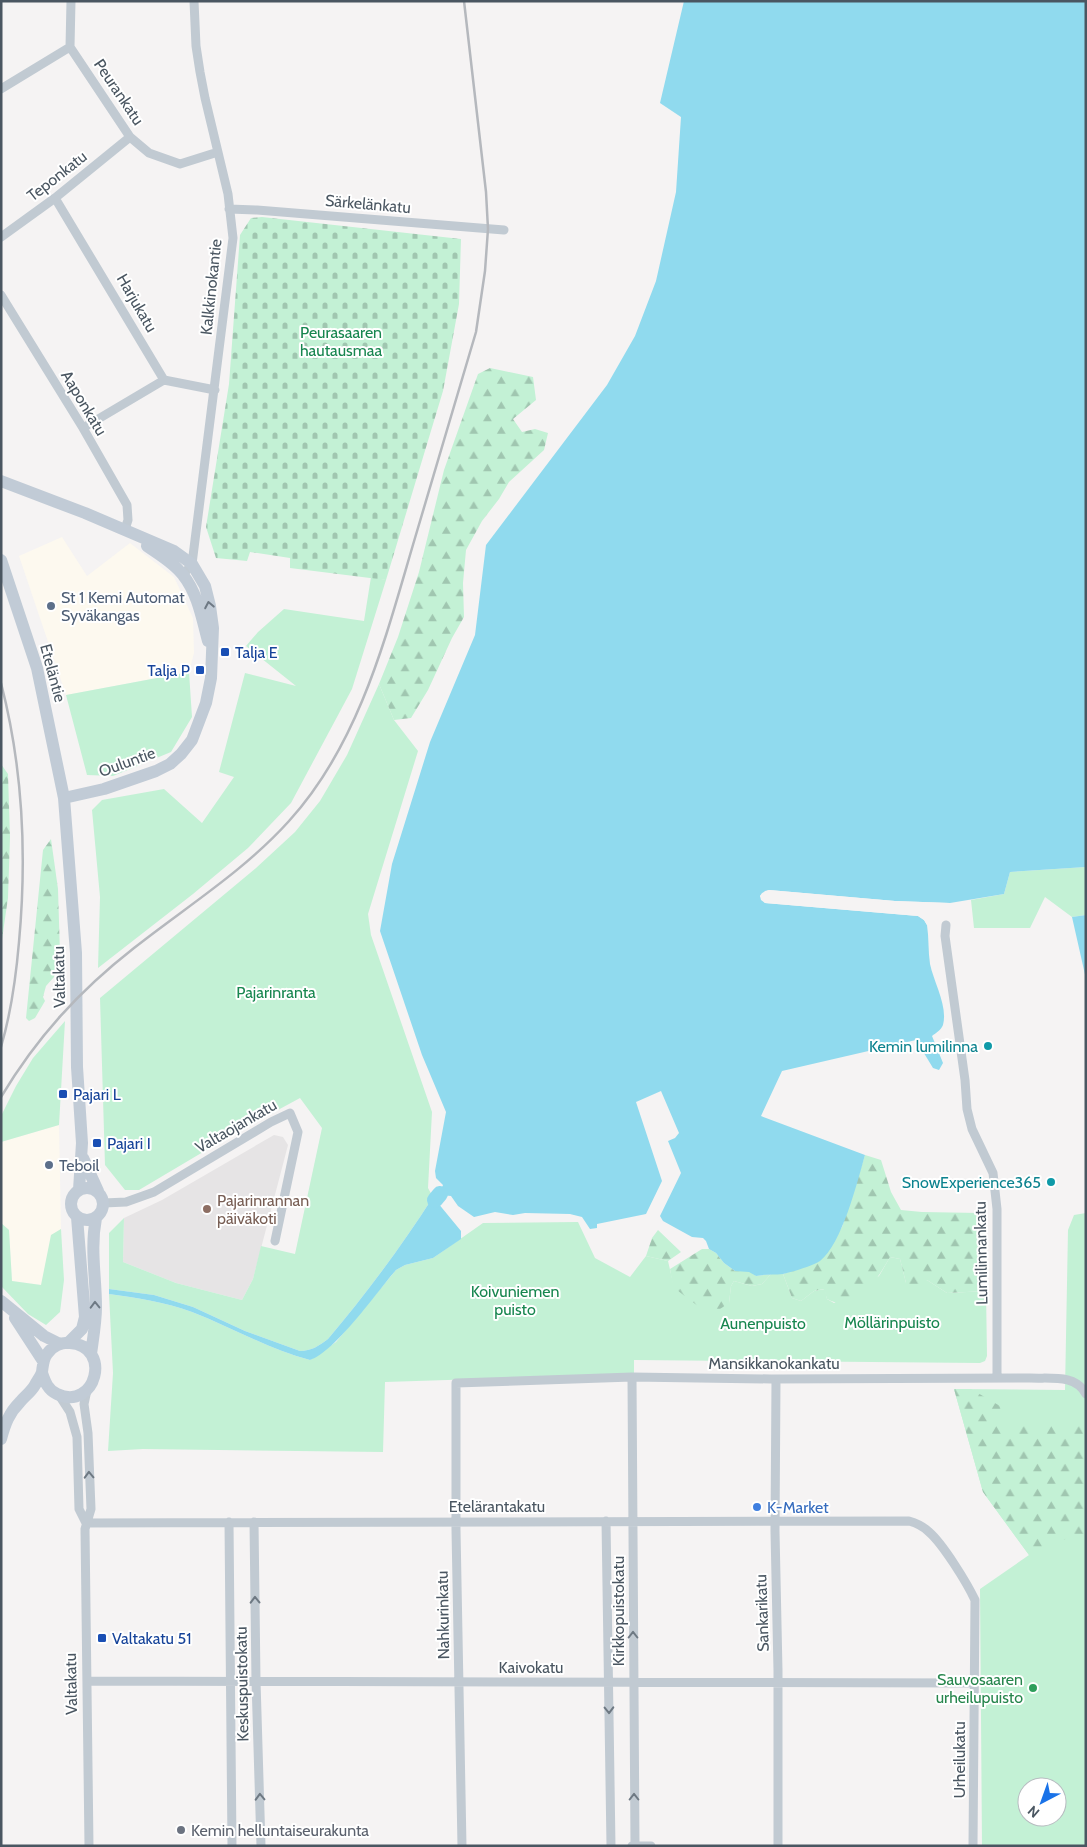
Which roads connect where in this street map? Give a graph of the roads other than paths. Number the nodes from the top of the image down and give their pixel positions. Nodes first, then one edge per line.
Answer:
1 (71, 1) edge
2 (194, 1) edge
3 (70, 47) junction
4 (1, 89) edge
5 (130, 136) junction
6 (218, 152) junction
7 (55, 198) junction
8 (229, 209) junction
9 (504, 230) dead end
10 (1, 237) edge
11 (1, 295) edge
12 (164, 380) junction
13 (214, 390) junction
14 (83, 428) junction
15 (1, 481) edge
16 (125, 530) junction
17 (1, 560) edge
18 (192, 564) junction
19 (183, 575) junction
20 (210, 653) junction
21 (64, 798) junction
22 (946, 925) dead end
23 (82, 1156) junction
24 (79, 1190) junction
25 (98, 1191) junction
26 (104, 1203) junction
27 (77, 1216) junction
28 (96, 1218) junction
29 (275, 1241) dead end
30 (5, 1304) edge
31 (64, 1343) junction
32 (91, 1354) junction
33 (43, 1367) junction
34 (632, 1377) junction
35 (996, 1378) junction
36 (776, 1379) junction
37 (456, 1384) joint
38 (32, 1390) junction
39 (87, 1390) junction
40 (54, 1392) junction
41 (1086, 1394) edge
42 (1, 1439) edge
43 (456, 1521) junction
44 (606, 1521) junction
45 (632, 1521) junction
46 (909, 1521) joint
47 (229, 1522) junction
48 (254, 1522) junction
49 (775, 1522) junction
50 (86, 1523) junction
51 (88, 1681) junction
52 (230, 1682) junction
53 (256, 1682) junction
54 (459, 1682) junction
55 (608, 1682) junction
56 (634, 1682) junction
57 (778, 1682) junction
58 (974, 1683) junction
59 (89, 1846) edge
60 (232, 1846) edge
61 (261, 1846) edge
62 (462, 1846) edge
63 (611, 1846) edge
64 (634, 1846) edge
65 (651, 1846) edge
66 (778, 1846) edge
67 (973, 1846) edge

1 - 3 street
2 - 6 street, Kalkkinokantie
3 - 4 street
3 - 5 street, Peurankatu
5 - 6 street, Peurankatu
5 - 7 street, Teponkatu
6 - 8 street, Kalkkinokantie
7 - 10 street, Teponkatu
7 - 12 street, Harjukatu
8 - 9 street, Särkelänkatu
8 - 13 street, Kalkkinokantie
11 - 14 street, Aaponkatu
12 - 13 street
12 - 14 street
13 - 18 street, Kalkkinokantie
14 - 16 street, Aaponkatu
15 - 16 main road, Ouluntie
16 - 18 main road, Ouluntie
16 - 19 main road, Ouluntie
17 - 21 main road, Eteläntie
18 - 19 street
20 -> 18 main road, Ouluntie
19 - 20 main road, Ouluntie
20 - 21 main road, Ouluntie
21 - 23 main road, Valtakatu
22 - 35 street, Lumilinnankatu
23 - 24 main road, Valtakatu
23 - 25 main road, Valtakatu
24 - 25 main road
24 - 27 main road
25 - 26 main road
26 - 28 main road
26 - 29 street, Valtaojankatu
27 - 28 main road
27 - 31 main road
32 -> 28 main road
30 - 31 main road
30 - 33 main road
31 - 32 main road
31 - 33 main road
32 - 39 main road
33 - 38 main road
33 - 40 main road
34 - 36 street, Mansikkanokankatu
34 - 37 street, Mansikkanokankatu
34 - 45 street, Kirkkopuistokatu
35 - 36 street, Mansikkanokankatu
35 - 41 street, Mansikkanokankatu
36 - 49 street, Sankarikatu
37 - 43 street, Nahkurinkatu
38 - 40 main road
38 - 42 main road
39 - 40 main road
50 -> 39 street, Valtakatu
40 - 50 street, Valtakatu
43 - 44 street, Etelärantakatu
43 - 48 street, Etelärantakatu
43 - 54 street, Nahkurinkatu
44 - 45 street, Etelärantakatu
44 - 55 street, Kirkkopuistokatu
45 - 49 street, Etelärantakatu
56 -> 45 street, Kirkkopuistokatu
46 - 49 street, Etelärantakatu
46 - 58 street, Urheilukatu
47 - 48 street, Etelärantakatu
47 - 50 street, Etelärantakatu
47 - 52 street, Keskuspuistokatu
53 -> 48 street, Keskuspuistokatu
49 - 57 street, Sankarikatu
50 - 51 street, Valtakatu
51 - 52 street, Kaivokatu
51 - 59 street, Valtakatu
52 - 53 street, Kaivokatu
52 - 60 street, Keskuspuistokatu
53 - 54 street, Kaivokatu
61 -> 53 street, Keskuspuistokatu
54 - 55 street, Kaivokatu
54 - 62 street, Nahkurinkatu
55 - 56 street, Kaivokatu
55 -> 63 street, Kirkkopuistokatu
56 - 57 street, Kaivokatu
64 -> 56 street, Kirkkopuistokatu
57 - 58 street, Kaivokatu
57 - 66 street, Sankarikatu
58 - 67 street, Urheilukatu
64 - 65 street

